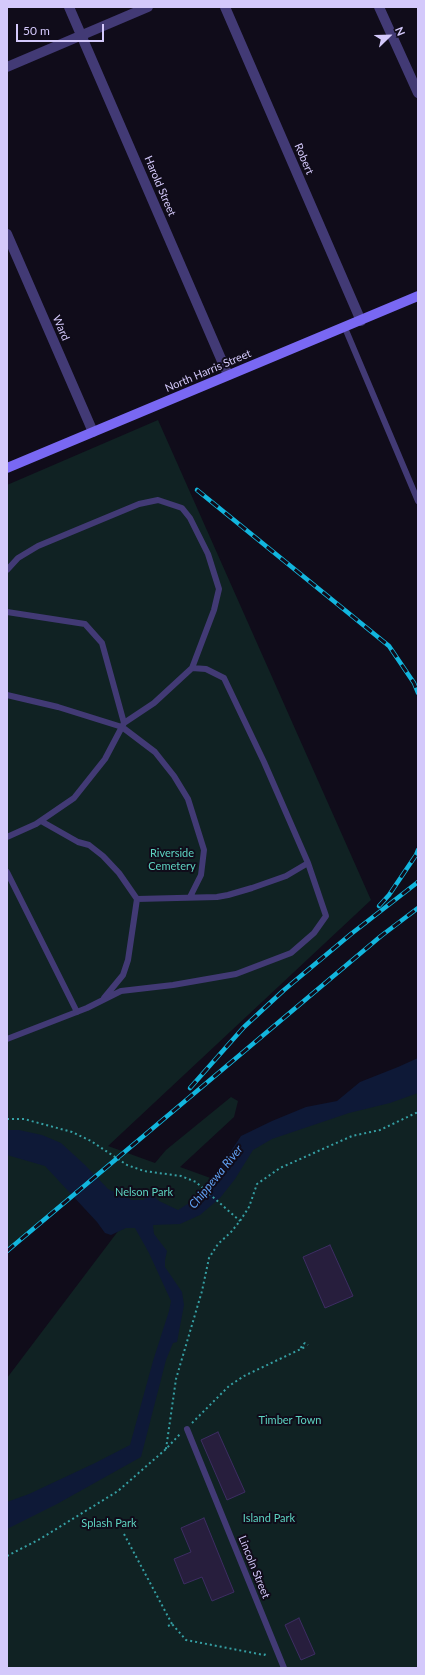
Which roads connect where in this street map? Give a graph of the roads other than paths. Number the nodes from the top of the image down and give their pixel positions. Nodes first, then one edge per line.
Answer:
1 (69, 7) edge
2 (148, 7) edge
3 (225, 7) edge
4 (380, 7) edge
5 (82, 36) junction
6 (7, 66) edge
7 (418, 93) edge
8 (7, 234) edge
9 (418, 296) edge
10 (361, 321) junction
11 (345, 328) junction
12 (228, 375) junction
13 (93, 432) junction
14 (7, 468) edge
15 (418, 501) edge
16 (7, 570) edge
17 (7, 612) edge
18 (192, 668) junction
19 (7, 695) edge
20 (123, 725) junction
21 (41, 821) junction
22 (7, 837) edge
23 (308, 863) junction
24 (7, 872) edge
25 (190, 897) junction
26 (137, 899) junction
27 (102, 1001) junction
28 (77, 1012) junction
29 (7, 1039) edge
30 (186, 1429) road end
31 (284, 1668) edge

1 - 5 street, Harold Street
2 - 5 street
3 - 10 street, Robert
4 - 7 street
5 - 6 street
5 - 12 street, Harold Street
8 - 13 street, Ward
9 - 10 street, North Harris Street
10 - 11 street, North Harris Street
11 - 12 street, North Harris Street
11 - 15 lane
12 - 13 street, North Harris Street
13 - 14 street, North Harris Street
16 - 18 lane
17 - 20 lane
18 - 20 lane
18 - 23 lane
19 - 20 lane
20 - 21 lane
20 - 25 lane
21 - 22 lane
21 - 26 lane
23 - 25 lane
23 - 27 lane
24 - 28 lane
25 - 26 lane
26 - 27 lane
27 - 28 lane
28 - 29 lane
30 - 31 lane, Lincoln Street

